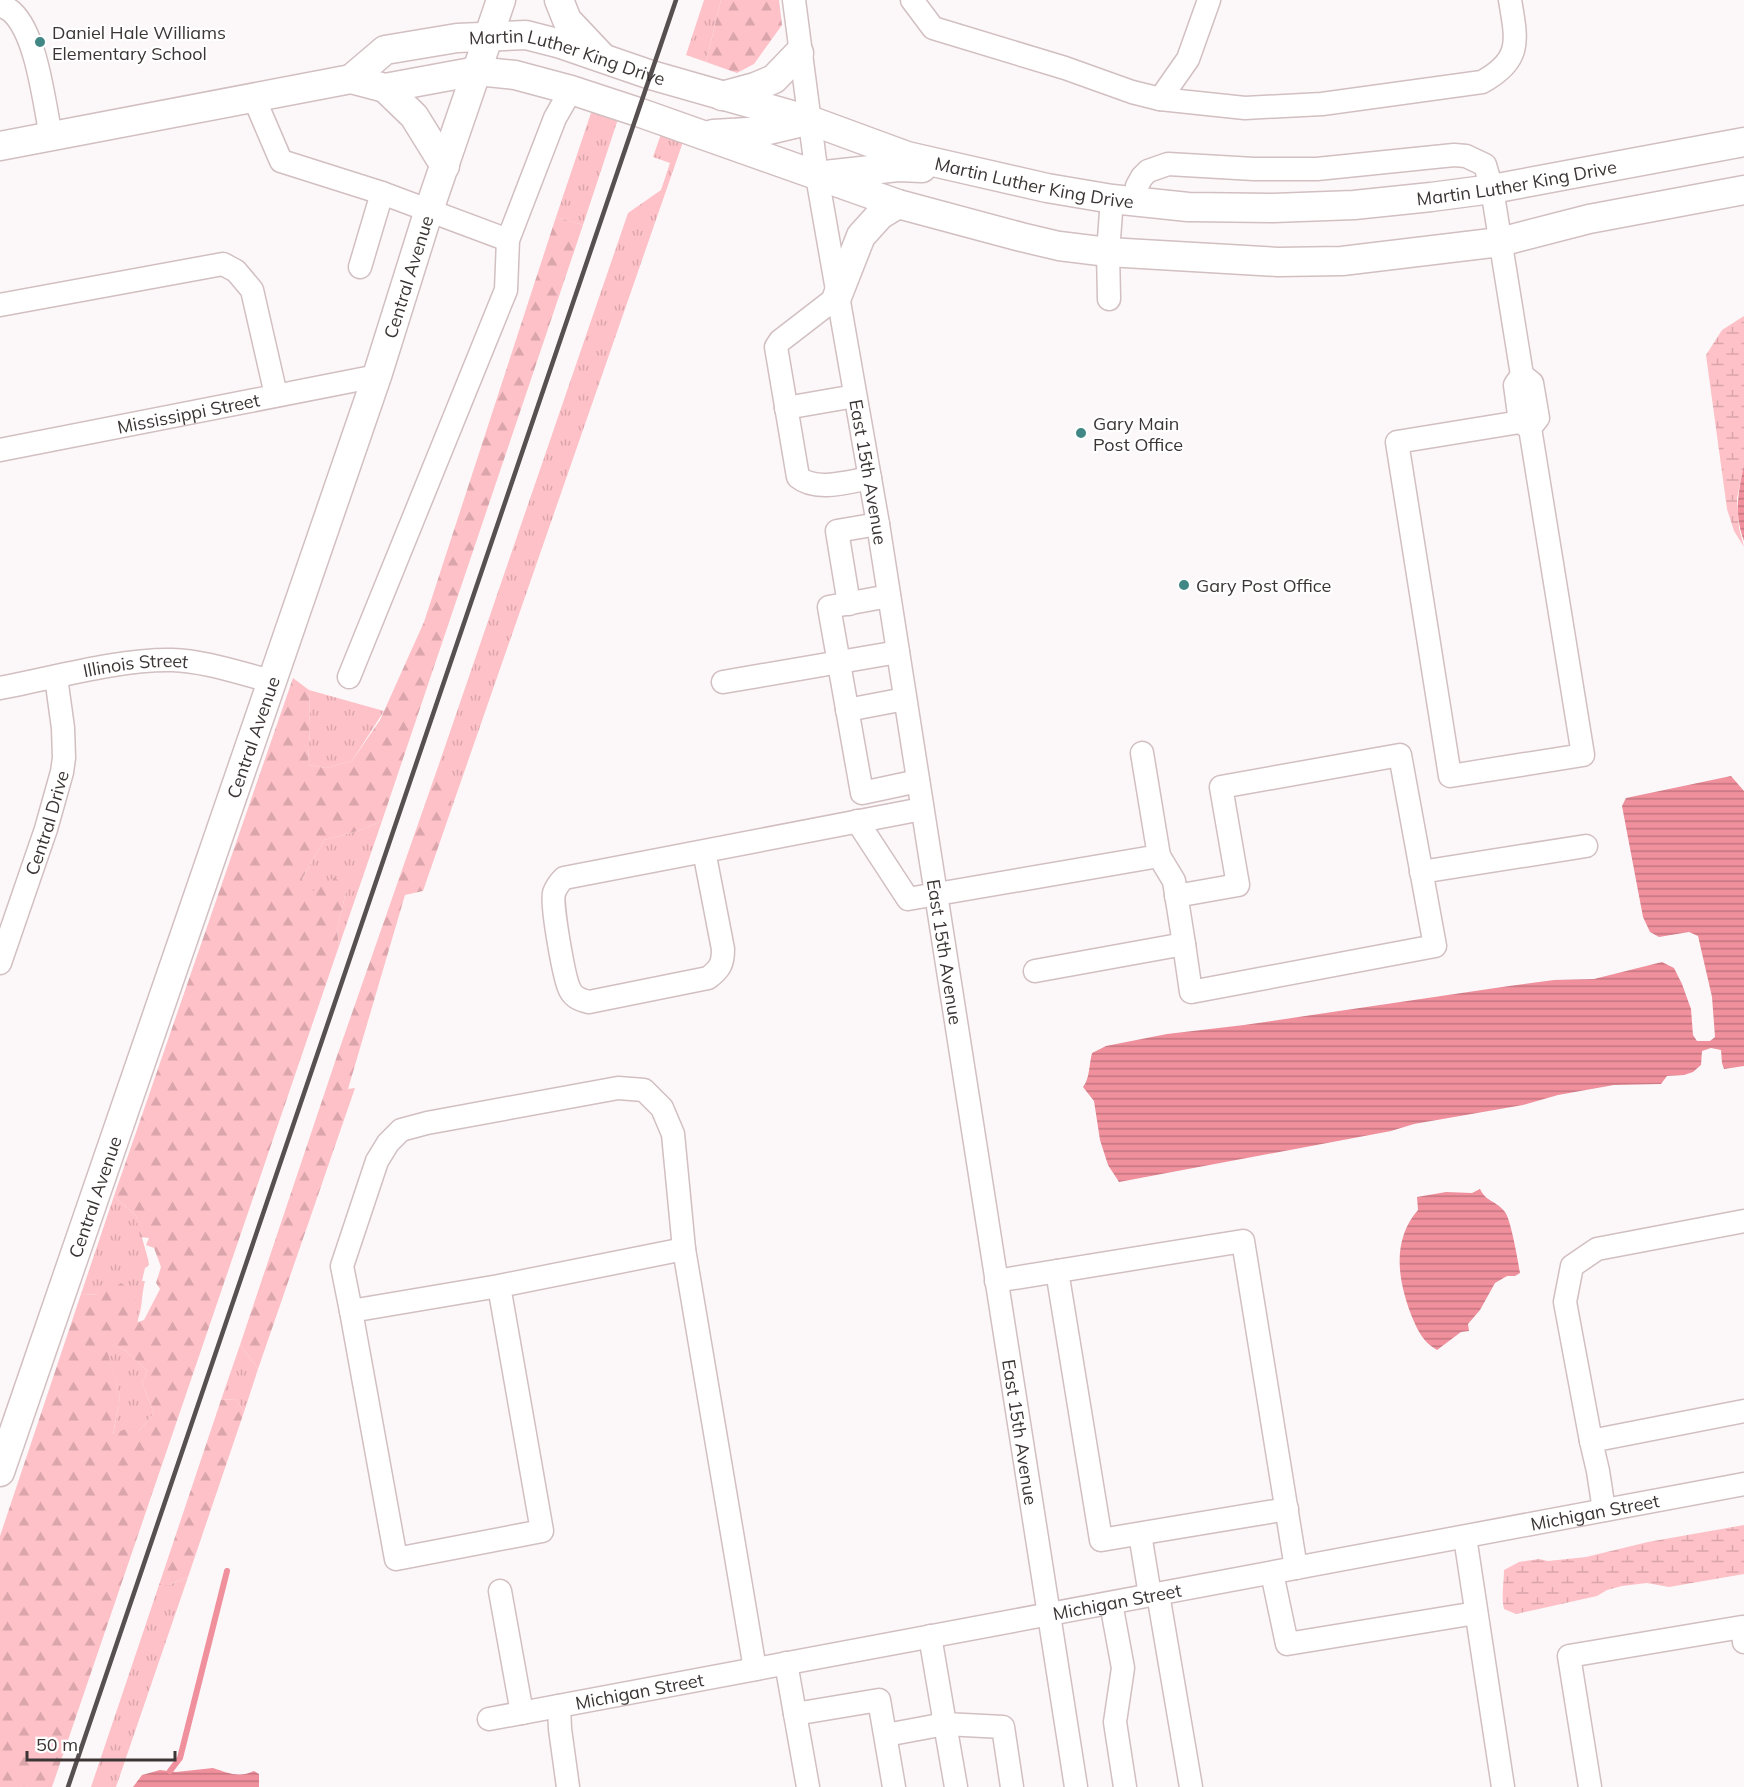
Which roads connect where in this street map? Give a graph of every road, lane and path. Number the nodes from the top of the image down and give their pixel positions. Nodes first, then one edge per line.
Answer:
1 (501, 0) edge
2 (559, 0) edge
3 (794, 0) edge
4 (912, 0) edge
5 (1209, 0) edge
6 (1510, 0) edge
7 (0, 5) edge
8 (489, 35) junction
9 (799, 53) junction
10 (605, 60) junction
11 (477, 71) junction
12 (351, 79) junction
13 (385, 88) junction
14 (571, 90) junction
15 (721, 96) junction
16 (254, 98) junction
17 (1160, 99) junction
18 (809, 120) junction
19 (699, 135) junction
20 (51, 136) junction
21 (1744, 142) edge
22 (0, 146) edge
23 (444, 166) junction
24 (969, 171) junction
25 (817, 176) junction
26 (1492, 189) junction
27 (1744, 190) edge
28 (382, 193) junction
29 (1124, 201) junction
30 (898, 204) junction
31 (429, 210) junction
32 (508, 240) junction
33 (1500, 242) junction
34 (1108, 252) junction
35 (360, 267) dead end
36 (837, 297) junction
37 (1109, 299) dead end
38 (0, 305) edge
39 (377, 376) junction
40 (276, 396) junction
41 (855, 396) junction
42 (786, 408) junction
43 (1525, 425) junction
44 (0, 450) edge
45 (870, 478) junction
46 (878, 524) junction
47 (889, 596) junction
48 (849, 604) junction
49 (898, 652) junction
50 (839, 662) junction
51 (56, 677) junction
52 (349, 677) dead end
53 (271, 681) junction
54 (723, 682) dead end
55 (0, 688) edge
56 (905, 699) junction
57 (848, 710) junction
58 (1142, 753) dead end
59 (918, 781) junction
60 (922, 809) junction
61 (857, 821) junction
62 (1586, 846) dead end
63 (704, 851) junction
64 (1159, 856) junction
65 (1421, 872) junction
66 (936, 895) junction
67 (1176, 896) junction
68 (1184, 944) junction
69 (0, 963) edge
70 (1035, 970) dead end
71 (1744, 1221) edge
72 (684, 1249) junction
73 (1057, 1271) junction
74 (996, 1281) junction
75 (500, 1286) junction
76 (351, 1311) junction
77 (1744, 1411) edge
78 (1591, 1441) junction
79 (0, 1472) edge
80 (1744, 1484) edge
81 (1287, 1509) junction
82 (1604, 1510) junction
83 (1140, 1534) junction
84 (1464, 1537) junction
85 (1296, 1568) junction
86 (1272, 1573) junction
87 (500, 1591) dead end
88 (1154, 1595) junction
89 (1111, 1603) junction
90 (1476, 1613) junction
91 (1048, 1614) junction
92 (930, 1636) junction
93 (1744, 1642) edge
94 (786, 1663) junction
95 (755, 1669) junction
96 (559, 1706) junction
97 (522, 1713) junction
98 (795, 1714) junction
99 (489, 1719) dead end
100 (945, 1724) junction
101 (886, 1736) junction
102 (568, 1787) edge
103 (808, 1787) edge
104 (894, 1787) edge
105 (956, 1787) edge
106 (1012, 1787) edge
107 (1076, 1787) edge
108 (1125, 1787) edge
109 (1191, 1787) edge
110 (1503, 1787) edge
111 (1590, 1787) edge

1 - 8 main road, Central Avenue
2 - 10 main road
3 - 9 street, East 15th Avenue
4 - 17 street
5 - 17 street
6 - 17 street
7 - 20 street
8 - 10 main road, Martin Luther King Drive
8 - 11 main road, Central Avenue
8 - 12 main road, Martin Luther King Drive
9 - 15 main road
9 - 18 street, East 15th Avenue
10 - 15 main road, Martin Luther King Drive
11 - 13 main road, Martin Luther King Drive
11 - 14 main road, Martin Luther King Drive
11 - 23 main road, Central Avenue
12 - 13 main road, Martin Luther King Drive
12 - 16 main road, Martin Luther King Drive
13 - 23 main road
14 - 19 main road, Martin Luther King Drive
14 - 32 street
15 - 18 main road, Martin Luther King Drive
16 - 20 main road, Martin Luther King Drive
16 - 28 street
18 - 19 main road
18 - 24 main road, Martin Luther King Drive
18 - 25 street, East 15th Avenue
19 - 25 main road, Martin Luther King Drive
20 - 22 main road, Martin Luther King Drive
21 - 26 main road, Martin Luther King Drive
23 - 31 main road, Central Avenue
24 - 25 main road
24 - 29 main road, Martin Luther King Drive
25 - 30 main road, Martin Luther King Drive
25 - 36 street, East 15th Avenue
26 - 29 main road, Martin Luther King Drive
26 - 29 street
26 - 33 street
27 - 33 main road, Martin Luther King Drive
28 - 31 street
28 - 35 street
29 - 34 street
30 - 34 main road, Martin Luther King Drive
30 - 36 main road
31 - 32 street
31 - 39 main road, Central Avenue
32 - 52 street
33 - 34 main road, Martin Luther King Drive
33 - 43 street
34 - 37 street
36 - 41 street, East 15th Avenue
36 - 42 street
38 - 40 street
39 - 40 street, Mississippi Street
39 - 53 main road, Central Avenue
40 - 44 street, Mississippi Street
41 - 42 street
41 - 45 street, East 15th Avenue
42 - 45 street
43 - 43 street
45 - 46 street, East 15th Avenue
46 - 47 street, East 15th Avenue
46 - 48 street
47 - 48 street
47 - 49 street, East 15th Avenue
48 - 50 street
49 - 50 street
49 - 56 street, East 15th Avenue
50 - 54 street
50 - 57 street
51 - 53 street, Illinois Street
51 - 55 street, Illinois Street
51 - 69 street, Central Drive
53 - 79 main road, Central Avenue
56 - 57 street
56 - 59 street, East 15th Avenue
57 - 59 street
58 - 64 street
59 - 60 street, East 15th Avenue
60 - 61 street
60 - 66 street, East 15th Avenue
61 - 63 street
61 - 66 street
62 - 65 street
63 - 63 street
64 - 66 street
64 - 67 street
65 - 67 street
65 - 68 street
66 - 74 street, East 15th Avenue
67 - 68 street
68 - 70 street
71 - 78 street
72 - 75 street
72 - 76 street
72 - 95 street
73 - 74 street
73 - 81 street
73 - 83 street
74 - 91 street, East 15th Avenue
75 - 76 street
75 - 76 street
77 - 78 street
78 - 82 street
80 - 82 street, Michigan Street
81 - 83 street
81 - 85 street
82 - 84 street, Michigan Street
83 - 88 street
84 - 85 street, Michigan Street
84 - 90 street
85 - 86 street, Michigan Street
86 - 88 street, Michigan Street
86 - 90 street
87 - 97 street
88 - 89 street, Michigan Street
88 - 109 street
89 - 91 street, Michigan Street
89 - 108 street
90 - 110 street
91 - 92 street, Michigan Street
91 - 107 street, East 15th Avenue
92 - 94 street, Michigan Street
92 - 100 street
93 - 111 street
94 - 95 street, Michigan Street
94 - 98 street
95 - 96 street, Michigan Street
96 - 97 street, Michigan Street
96 - 102 street
97 - 99 street, Michigan Street
98 - 101 street
98 - 103 street
100 - 101 street
100 - 105 street
100 - 106 street
101 - 104 street

